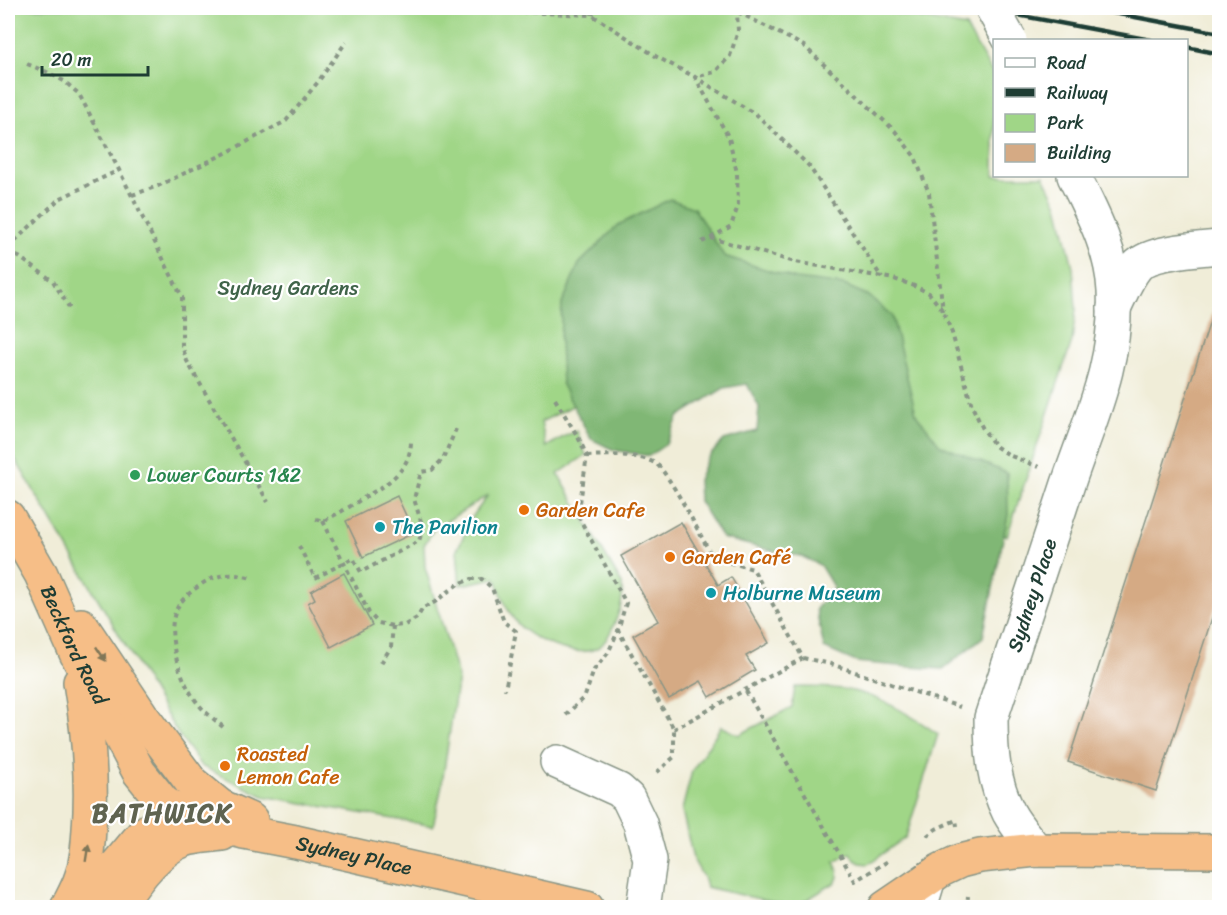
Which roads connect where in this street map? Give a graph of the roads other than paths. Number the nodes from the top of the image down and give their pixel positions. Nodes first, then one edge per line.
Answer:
1 (992, 8) edge
2 (1009, 39) edge
3 (1074, 177) edge
4 (1220, 247) edge
5 (1114, 310) junction
6 (8, 517) edge
7 (41, 574) junction
8 (76, 653) junction
9 (557, 762) dead end
10 (139, 772) junction
11 (220, 806) junction
12 (184, 816) junction
13 (244, 832) junction
14 (142, 835) junction
15 (296, 842) junction
16 (1036, 850) junction
17 (1220, 851) edge
18 (925, 893) edge
19 (123, 898) edge
20 (67, 908) edge
21 (84, 908) edge
22 (587, 908) edge
23 (643, 908) edge
24 (885, 908) edge

1 - 2 street, bridge
3 - 5 street, Sydney Place
4 - 5 street
5 - 16 street, Sydney Place
6 - 7 highway, Beckford Road
7 - 8 highway, Beckford Road
7 -> 11 highway
8 - 10 highway, Beckford Road
20 -> 8 highway
9 - 23 street
10 - 12 highway, Sydney Place
10 - 14 highway
11 - 12 highway
11 - 15 highway
12 - 13 highway, Sydney Place
12 - 14 highway
13 - 15 highway, Sydney Place
13 - 19 highway
14 - 19 highway
14 - 21 highway
15 - 22 highway, Sydney Place
16 - 17 highway
16 - 18 highway
18 - 24 highway

